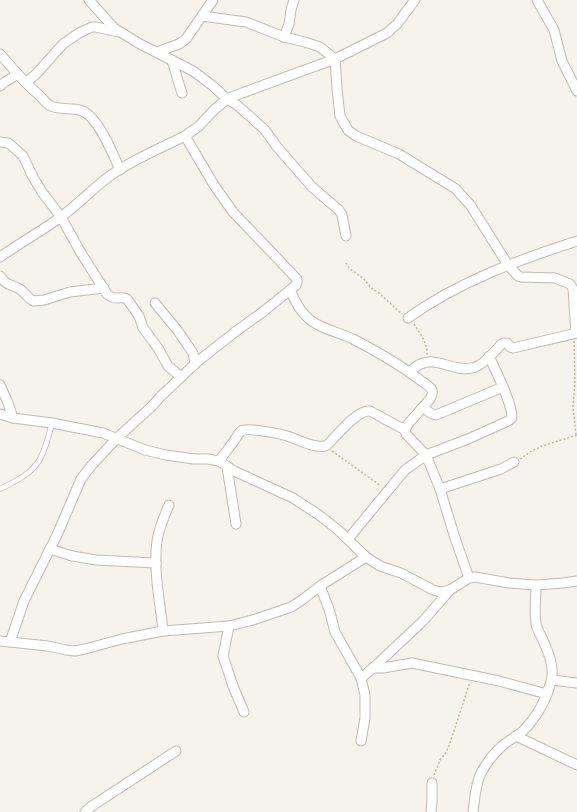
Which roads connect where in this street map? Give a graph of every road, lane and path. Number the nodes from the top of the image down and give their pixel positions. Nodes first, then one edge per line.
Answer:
1 (89, 0) edge
2 (213, 0) edge
3 (294, 0) edge
4 (415, 0) edge
5 (536, 0) edge
6 (202, 16) junction
7 (121, 33) junction
8 (284, 37) junction
9 (157, 52) junction
10 (0, 54) edge
11 (335, 59) junction
12 (172, 60) junction
13 (18, 74) junction
14 (26, 83) junction
15 (0, 86) edge
16 (577, 91) edge
17 (182, 93) dead end
18 (228, 99) junction
19 (185, 136) junction
20 (0, 142) edge
21 (120, 170) junction
22 (61, 217) junction
23 (346, 236) dead end
24 (577, 241) edge
25 (0, 257) edge
26 (346, 263) dead end
27 (508, 265) junction
28 (0, 276) edge
29 (104, 288) junction
30 (290, 290) junction
31 (155, 303) dead end
32 (408, 318) junction
33 (576, 333) edge
34 (193, 353) junction
35 (206, 355) junction
36 (490, 356) junction
37 (426, 362) junction
38 (195, 364) junction
39 (410, 372) junction
40 (181, 377) junction
41 (0, 385) edge
42 (502, 387) junction
43 (424, 407) junction
44 (0, 414) edge
45 (13, 418) junction
46 (52, 423) junction
47 (405, 430) junction
48 (577, 435) edge
49 (117, 438) junction
50 (326, 446) junction
51 (426, 455) junction
52 (218, 461) junction
53 (514, 462) joint
54 (227, 467) junction
55 (0, 489) edge
56 (440, 490) junction
57 (387, 491) junction
58 (169, 505) dead end
59 (236, 524) dead end
60 (348, 539) junction
61 (50, 549) junction
62 (366, 557) junction
63 (156, 563) junction
64 (469, 578) junction
65 (577, 581) edge
66 (536, 585) junction
67 (320, 586) junction
68 (450, 590) junction
69 (229, 626) junction
70 (163, 631) junction
71 (0, 641) edge
72 (10, 642) junction
73 (373, 668) junction
74 (472, 676) junction
75 (361, 678) junction
76 (552, 680) junction
77 (577, 683) edge
78 (547, 694) junction
79 (244, 712) dead end
80 (516, 736) junction
81 (361, 741) dead end
82 (176, 751) dead end
83 (577, 765) edge
84 (432, 783) joint
85 (85, 812) edge
86 (431, 812) edge
87 (474, 812) edge

1 - 7 street
2 - 6 street
3 - 8 street
4 - 11 street
5 - 16 street
6 - 8 street
6 - 9 street
7 - 9 street
7 - 14 street
8 - 11 street
9 - 12 street
10 - 13 street
11 - 18 street
11 - 27 street
12 - 17 street
12 - 18 street
13 - 14 street
13 - 15 street
14 - 21 street
18 - 19 street
18 - 23 street
19 - 21 street
19 - 30 street
20 - 22 street
21 - 22 street
22 - 25 street
22 - 29 street
24 - 27 street
26 - 32 path
27 - 32 street
27 - 33 street
28 - 29 street
29 - 40 street
30 - 35 street
30 - 39 street
31 - 34 street
32 - 37 path
33 - 36 street
33 - 48 path
34 - 35 street
34 - 38 street
35 - 38 street
36 - 37 street
36 - 42 street
37 - 39 street
38 - 40 street
39 - 43 street
40 - 49 street
41 - 45 street
42 - 43 street
42 - 51 street
43 - 47 street
44 - 45 street
45 - 46 street
46 - 49 street
46 - 55 lane
47 - 50 street
47 - 51 street
48 - 53 path
49 - 52 street
49 - 61 street
50 - 52 street
50 - 57 path
51 - 56 street
51 - 57 street
52 - 54 street
53 - 56 street
54 - 59 street
54 - 60 street
56 - 64 street
57 - 60 street
58 - 63 street
60 - 62 street
61 - 63 street
61 - 72 street
62 - 67 street
62 - 68 street
63 - 70 street
64 - 66 street
64 - 68 street
65 - 66 street
66 - 76 street
67 - 69 street
67 - 75 street
68 - 73 street
69 - 70 street
69 - 79 street
70 - 72 street
71 - 72 street
73 - 74 street
73 - 75 street
74 - 78 street
74 - 84 path
75 - 81 street
76 - 77 street
76 - 78 street
78 - 80 street
80 - 83 street
80 - 87 street
82 - 85 street
84 - 86 street

